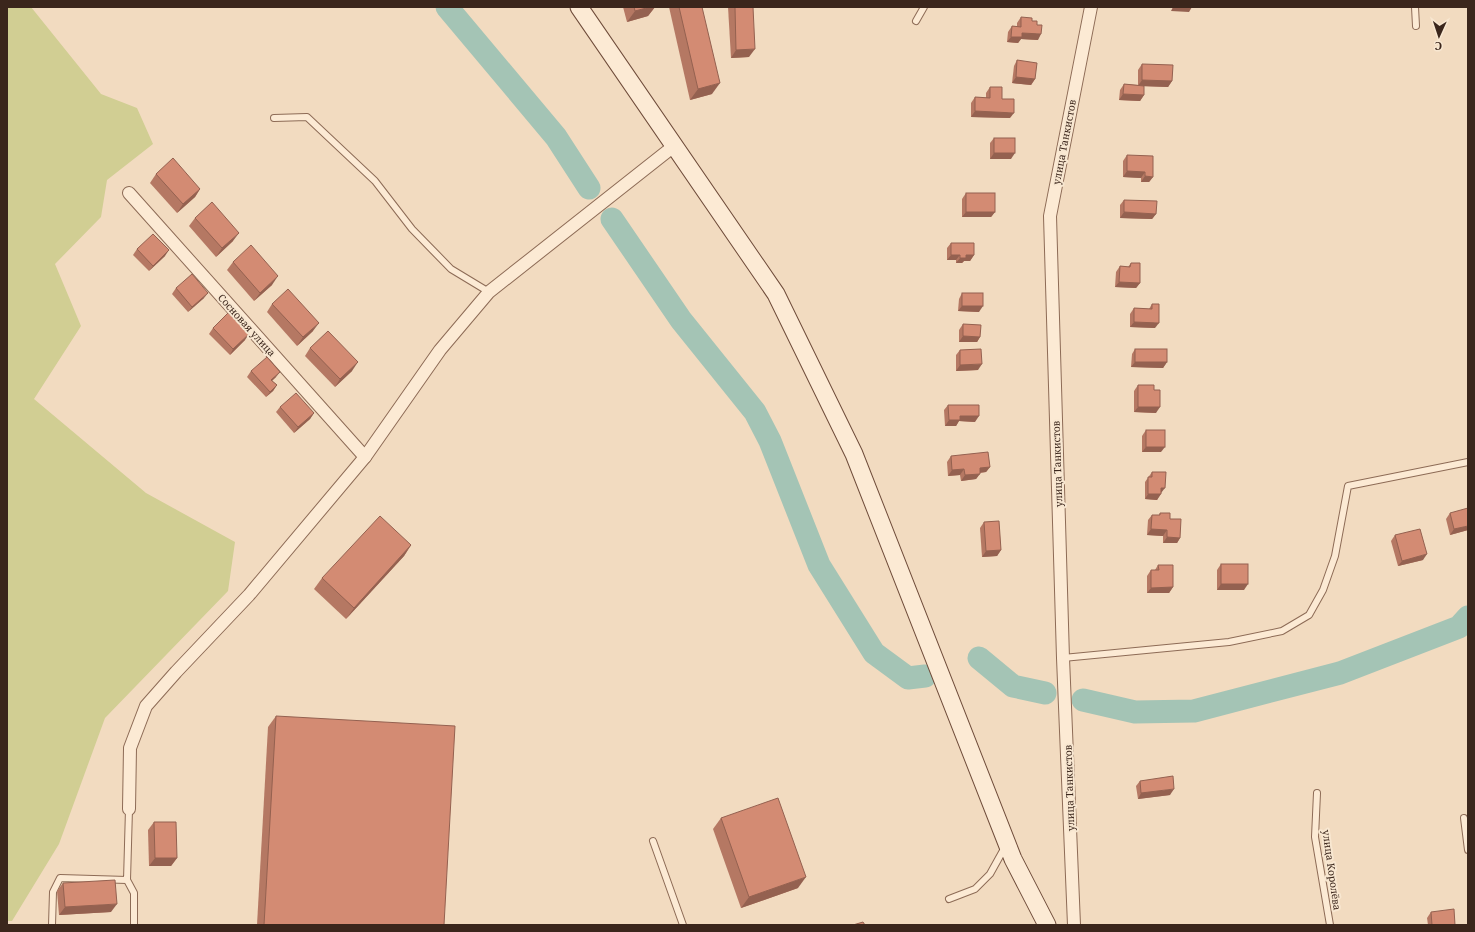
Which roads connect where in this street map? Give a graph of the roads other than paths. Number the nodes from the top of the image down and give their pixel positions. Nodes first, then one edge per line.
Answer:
1 (579, 7) edge
2 (924, 7) edge
3 (1091, 7) edge
4 (1415, 7) edge
5 (916, 21) dead end
6 (1416, 26) dead end
7 (274, 118) dead end
8 (674, 146) junction
9 (129, 193) dead end
10 (489, 292) junction
11 (366, 457) junction
12 (1468, 462) edge
13 (1063, 658) junction
14 (1317, 793) dead end
15 (129, 809) joint
16 (1464, 818) dead end
17 (653, 841) dead end
18 (1007, 844) junction
19 (1468, 850) edge
20 (127, 880) junction
21 (949, 899) dead end
22 (52, 925) edge
23 (134, 925) edge
24 (683, 925) edge
25 (1048, 925) edge
26 (1074, 925) edge
27 (1330, 925) edge

1 - 8 main road
2 - 5 lane
3 - 13 street, улица Танкистов
4 - 6 lane
7 - 10 lane
8 - 10 street
8 - 18 main road
9 - 11 street, Сосновая улица
10 - 11 street
11 - 15 street
12 - 13 lane
13 - 26 street, улица Танкистов
14 - 27 lane, улица Королёва
15 - 20 lane
16 - 19 lane
17 - 24 lane
18 - 21 lane
18 - 25 main road
20 - 22 lane
20 - 23 lane

